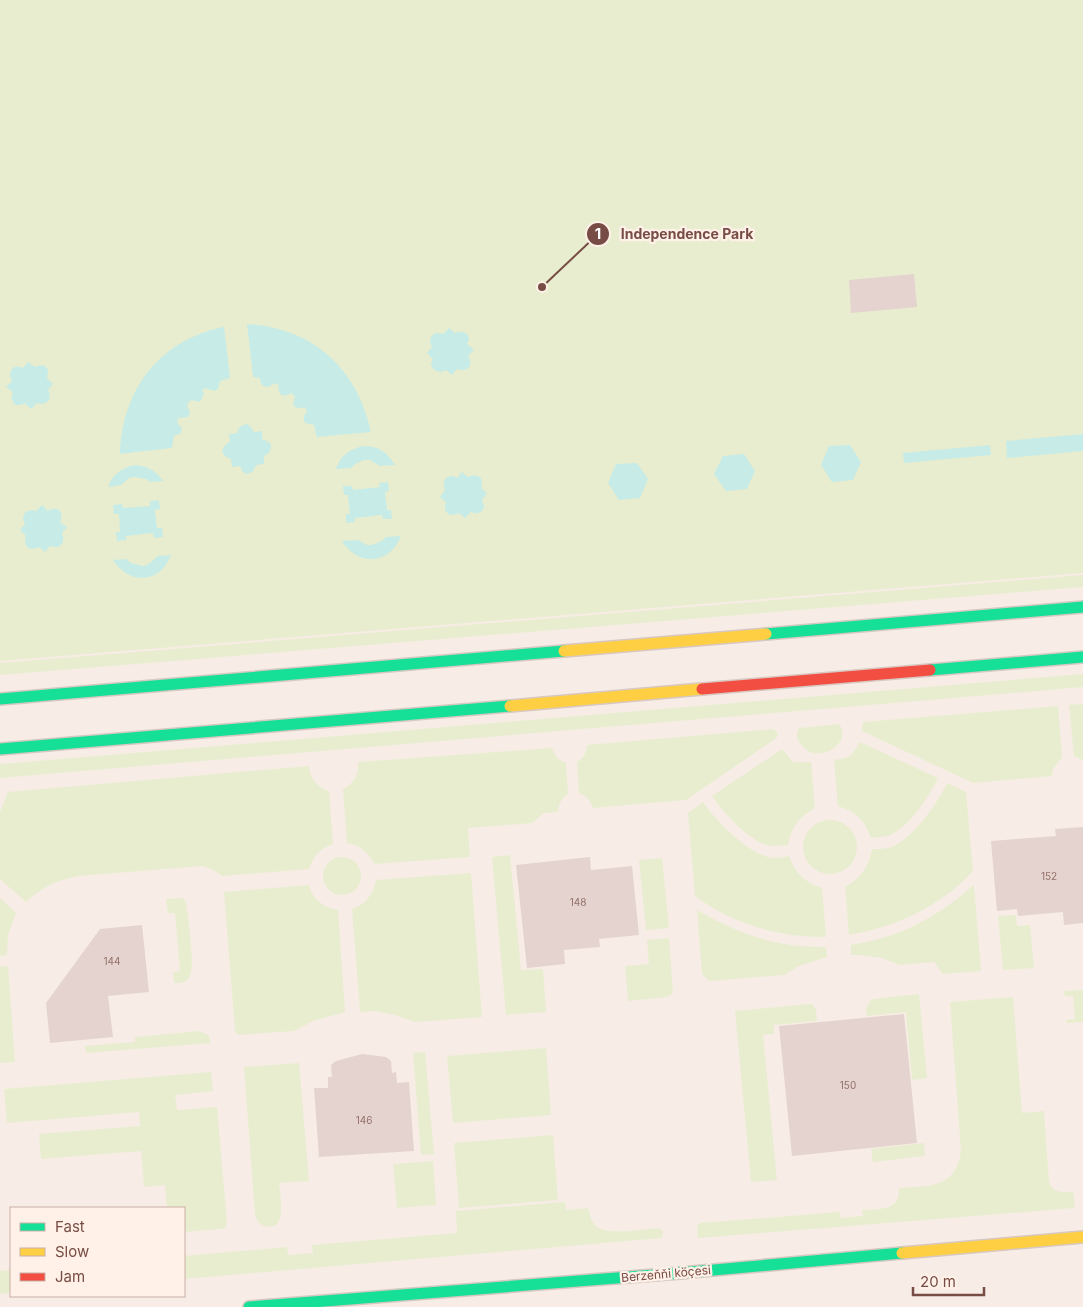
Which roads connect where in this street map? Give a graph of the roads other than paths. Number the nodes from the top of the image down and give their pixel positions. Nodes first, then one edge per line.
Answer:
1 (1083, 607) edge
2 (1083, 657) edge
3 (0, 699) edge
4 (0, 749) edge
5 (1083, 1238) edge
6 (249, 1307) edge

1 - 3 main road
2 - 4 main road
5 - 6 main road, Berzeňňi köçesi

